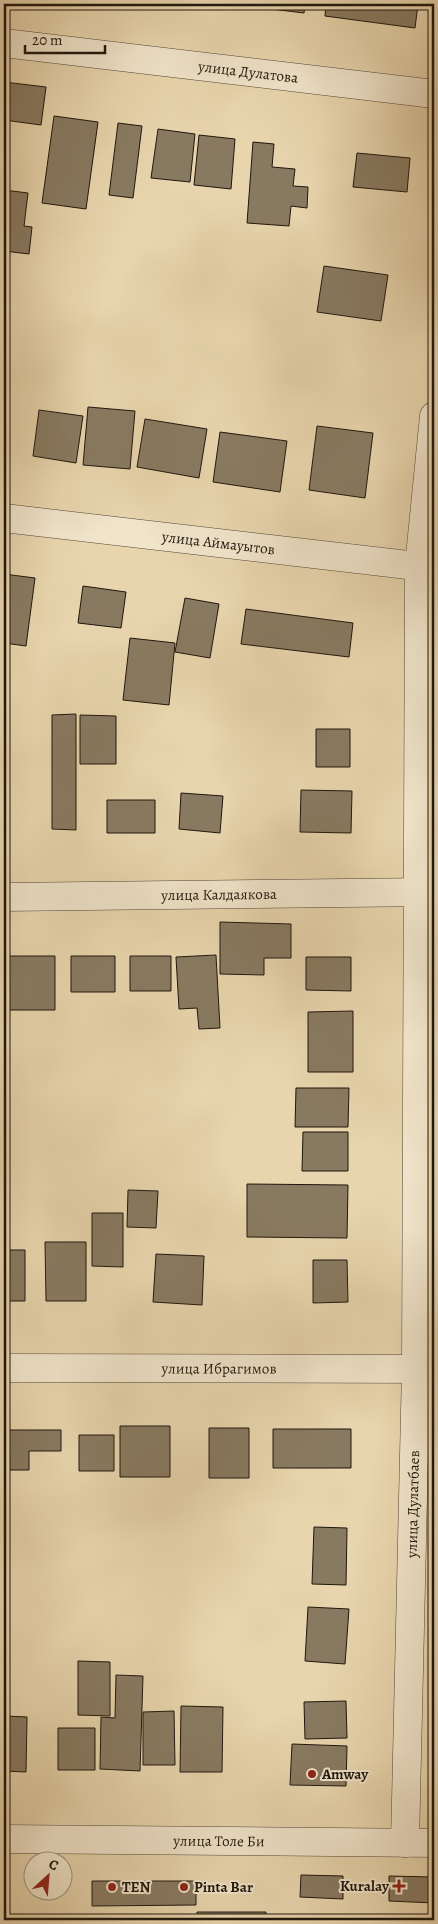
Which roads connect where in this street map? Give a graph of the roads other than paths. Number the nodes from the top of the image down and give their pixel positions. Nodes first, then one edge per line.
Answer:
1 (4, 43) edge
2 (434, 94) edge
3 (434, 416) edge
4 (4, 518) edge
5 (427, 567) edge
6 (426, 892) edge
7 (4, 897) edge
8 (4, 1368) edge
9 (425, 1369) edge
10 (4, 1839) edge
11 (406, 1843) junction
12 (434, 1843) edge

1 - 2 street, улица Дулатова
3 - 5 street, улица Дулатбаев
4 - 5 street, улица Аймауытов
5 - 6 street, улица Дулатбаев
6 - 7 street, улица Калдаякова
6 - 9 street, улица Дулатбаев
8 - 9 street, улица Ибрагимов
9 - 11 street, улица Дулатбаев
10 - 11 street, улица Толе Би
11 - 12 street, улица Толе Би

